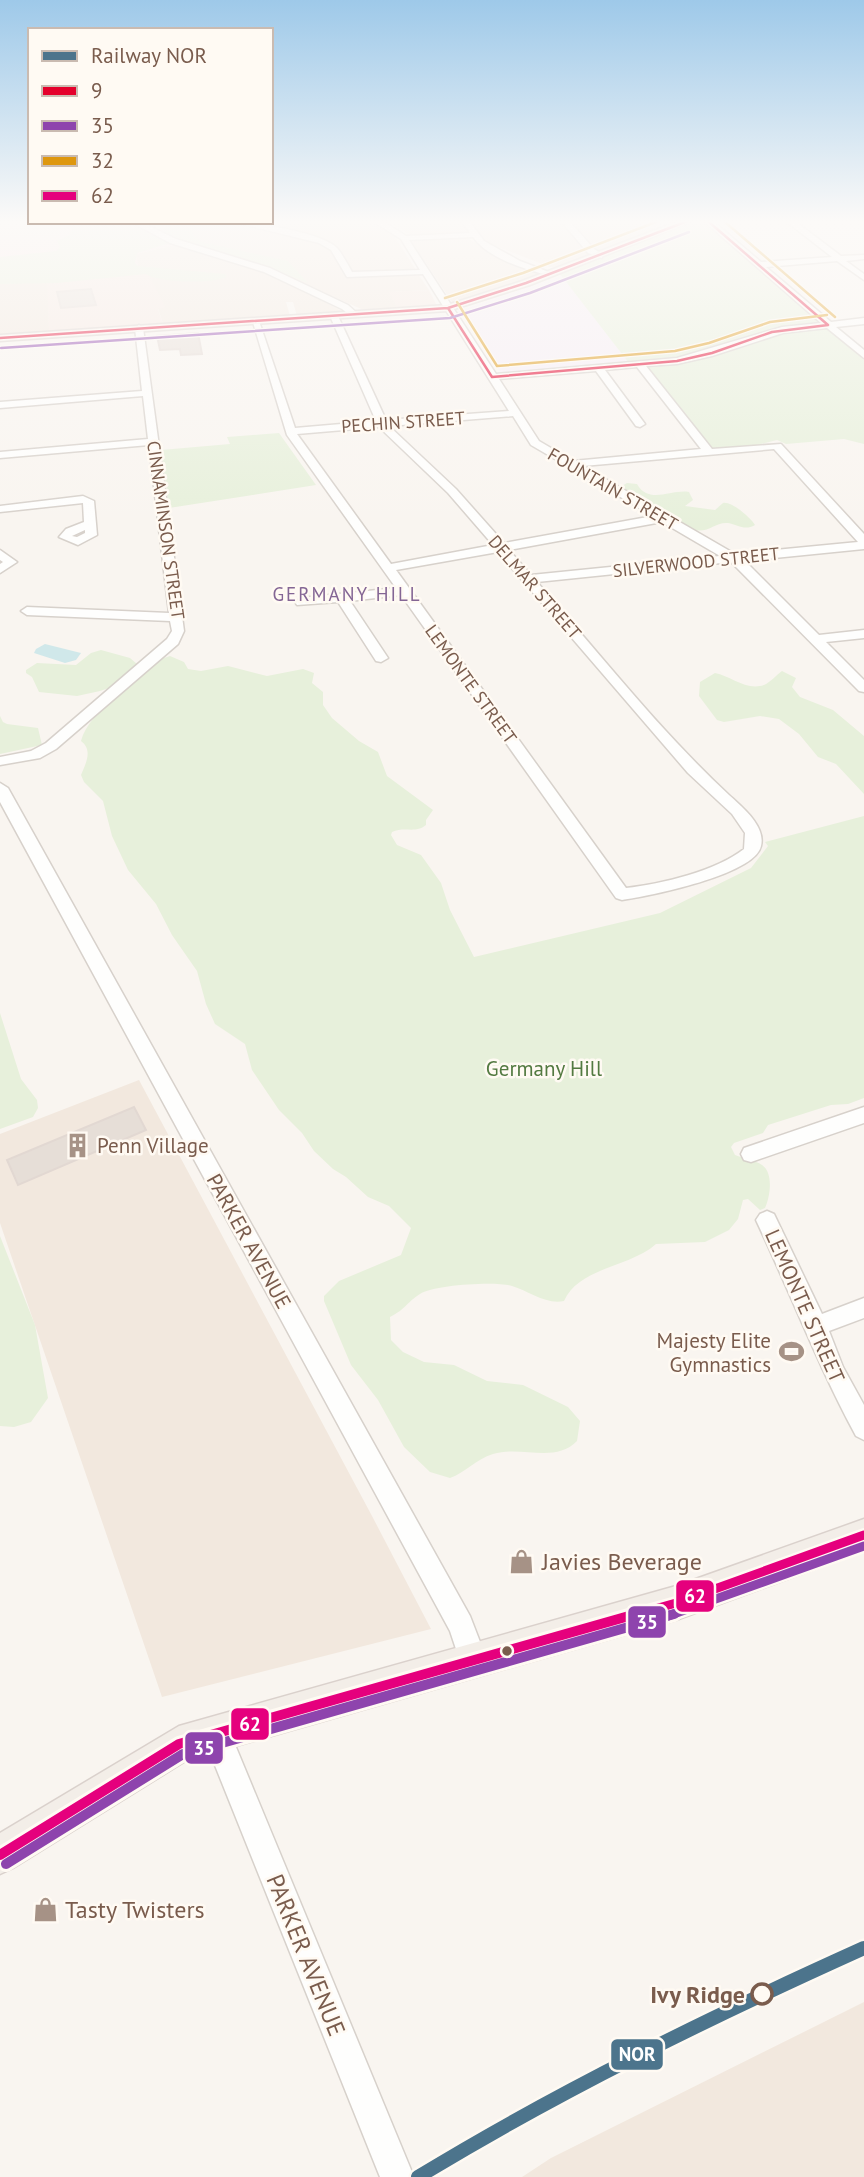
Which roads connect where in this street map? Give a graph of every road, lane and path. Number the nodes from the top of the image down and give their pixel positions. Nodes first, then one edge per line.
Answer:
1 (212, 324) edge
2 (256, 324) edge
3 (337, 324) edge
4 (458, 324) edge
5 (828, 324) junction
6 (833, 324) edge
7 (139, 328) junction
8 (0, 338) edge
9 (864, 355) edge
10 (639, 365) junction
11 (599, 368) junction
12 (492, 377) junction
13 (148, 393) junction
14 (0, 405) edge
15 (516, 413) junction
16 (382, 423) junction
17 (640, 424) dead end
18 (290, 431) junction
19 (153, 442) junction
20 (709, 452) junction
21 (0, 455) edge
22 (571, 464) junction
23 (0, 509) edge
24 (663, 518) junction
25 (89, 524) dead end
26 (864, 543) edge
27 (500, 547) junction
28 (0, 554) edge
29 (733, 558) junction
30 (388, 568) junction
31 (0, 569) edge
32 (528, 579) junction
33 (404, 591) junction
34 (342, 598) junction
35 (301, 602) dead end
36 (27, 611) dead end
37 (177, 617) junction
38 (864, 634) edge
39 (815, 639) junction
40 (381, 658) dead end
41 (864, 688) edge
42 (0, 761) edge
43 (0, 788) edge
44 (622, 894) joint
45 (864, 1115) edge
46 (751, 1154) dead end
47 (767, 1220) dead end
48 (864, 1308) edge
49 (816, 1326) junction
50 (864, 1428) edge
51 (864, 1535) edge
52 (473, 1660) junction
53 (216, 1733) junction
54 (0, 1855) edge
55 (397, 2177) edge

1 - 7 main road
2 - 18 street, LEMONTE STREET
3 - 16 street, DELMAR STREET
4 - 12 street, FOUNTAIN STREET
5 - 6 street
5 - 9 street
5 - 10 street
7 - 8 main road
7 - 13 street, CINNAMINSON STREET
10 - 11 street
10 - 20 street
11 - 12 street
11 - 17 street
12 - 15 street, FOUNTAIN STREET
13 - 14 street
13 - 19 street, CINNAMINSON STREET
15 - 16 street, PECHIN STREET
15 - 22 street, FOUNTAIN STREET
16 - 18 street, PECHIN STREET
16 - 27 street, DELMAR STREET
18 - 30 street, LEMONTE STREET
19 - 21 street
19 - 37 street, CINNAMINSON STREET
20 - 22 street
20 - 26 street
22 - 24 street, FOUNTAIN STREET
23 - 25 street
24 - 27 street
24 - 29 street, FOUNTAIN STREET
26 - 29 street, SILVERWOOD STREET
27 - 30 street
27 - 32 street, DELMAR STREET
28 - 31 street
29 - 32 street, SILVERWOOD STREET
29 - 39 street, FOUNTAIN STREET
30 - 33 street, LEMONTE STREET
32 - 44 street, DELMAR STREET
33 - 34 street
33 - 44 street, LEMONTE STREET
34 - 35 street
34 - 40 street
36 - 37 street
37 - 42 street, CINNAMINSON STREET
38 - 39 street
39 - 41 street, FOUNTAIN STREET
43 - 52 street, PARKER AVENUE
45 - 46 street
47 - 49 street, LEMONTE STREET
48 - 49 street
49 - 50 street, LEMONTE STREET
51 - 52 main road
52 - 53 main road
53 - 54 main road
53 - 55 street, PARKER AVENUE

